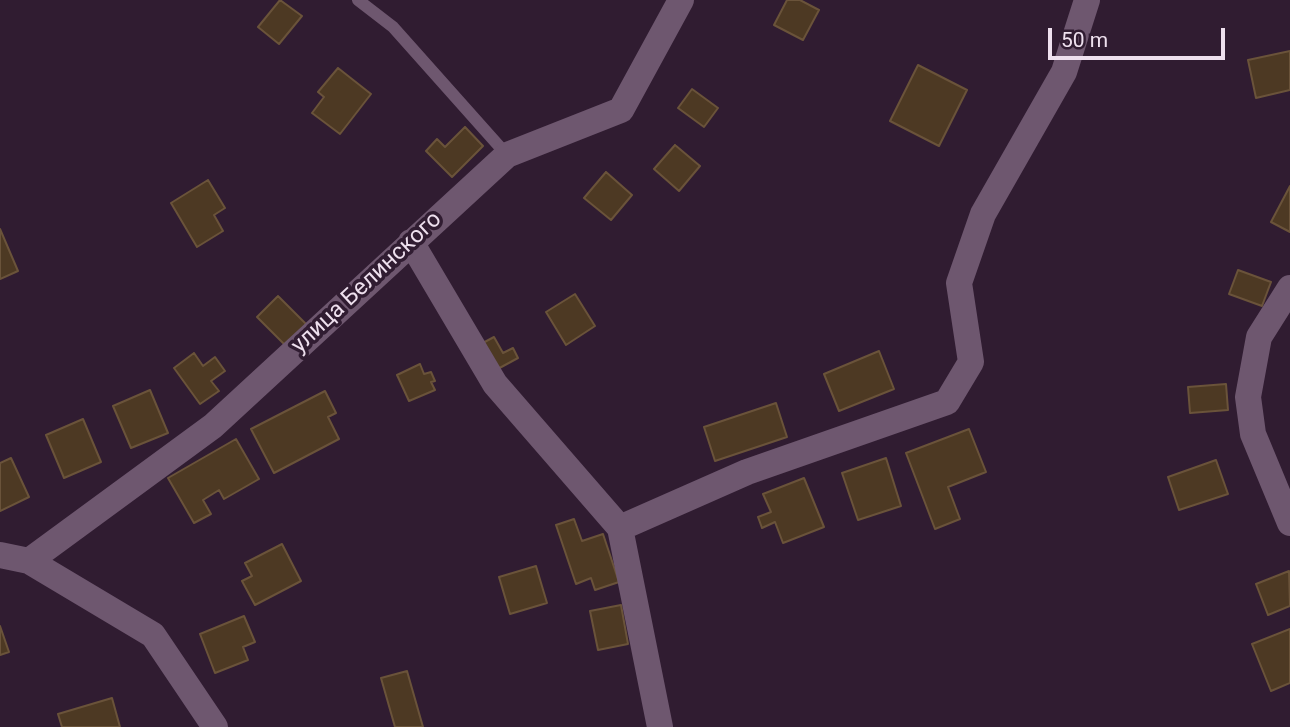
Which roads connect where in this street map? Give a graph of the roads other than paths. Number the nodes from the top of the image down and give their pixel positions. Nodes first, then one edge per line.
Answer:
1 (358, 0) edge
2 (681, 0) edge
3 (1087, 0) edge
4 (507, 155) junction
5 (411, 242) junction
6 (1290, 288) edge
7 (1290, 523) edge
8 (620, 528) junction
9 (0, 555) edge
10 (29, 561) junction
11 (215, 727) edge
12 (660, 727) edge

1 - 4 lane
2 - 4 street, улица Белинского
3 - 8 street
4 - 5 street, улица Белинского
5 - 8 street
5 - 10 street, улица Белинского
6 - 7 street
8 - 12 street
9 - 10 street
10 - 11 street

